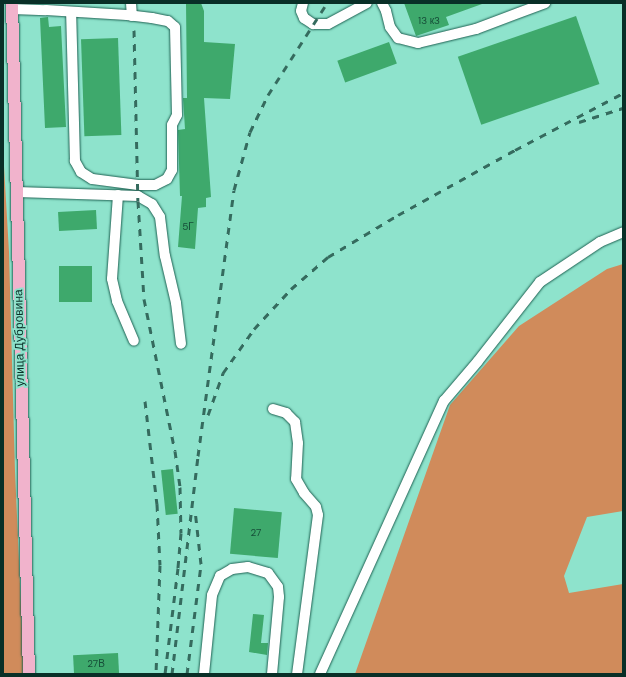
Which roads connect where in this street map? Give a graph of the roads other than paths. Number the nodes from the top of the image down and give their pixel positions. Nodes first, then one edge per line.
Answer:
1 (131, 3) edge
2 (303, 3) edge
3 (367, 3) edge
4 (382, 3) edge
5 (545, 3) edge
6 (12, 6) edge
7 (71, 12) junction
8 (132, 16) junction
9 (17, 192) junction
10 (118, 195) junction
11 (623, 232) edge
12 (134, 341) dead end
13 (180, 344) dead end
14 (273, 409) dead end
15 (29, 674) edge
16 (204, 674) edge
17 (272, 674) edge
18 (297, 674) edge
19 (320, 674) edge

1 - 8 street
2 - 3 street
4 - 5 street
6 - 7 street
6 - 9 main road, улица Дубровина
7 - 8 street
7 - 8 street
9 - 10 street
9 - 15 main road, улица Дубровина
10 - 12 street
10 - 13 street
11 - 19 street
14 - 18 street
16 - 17 street

